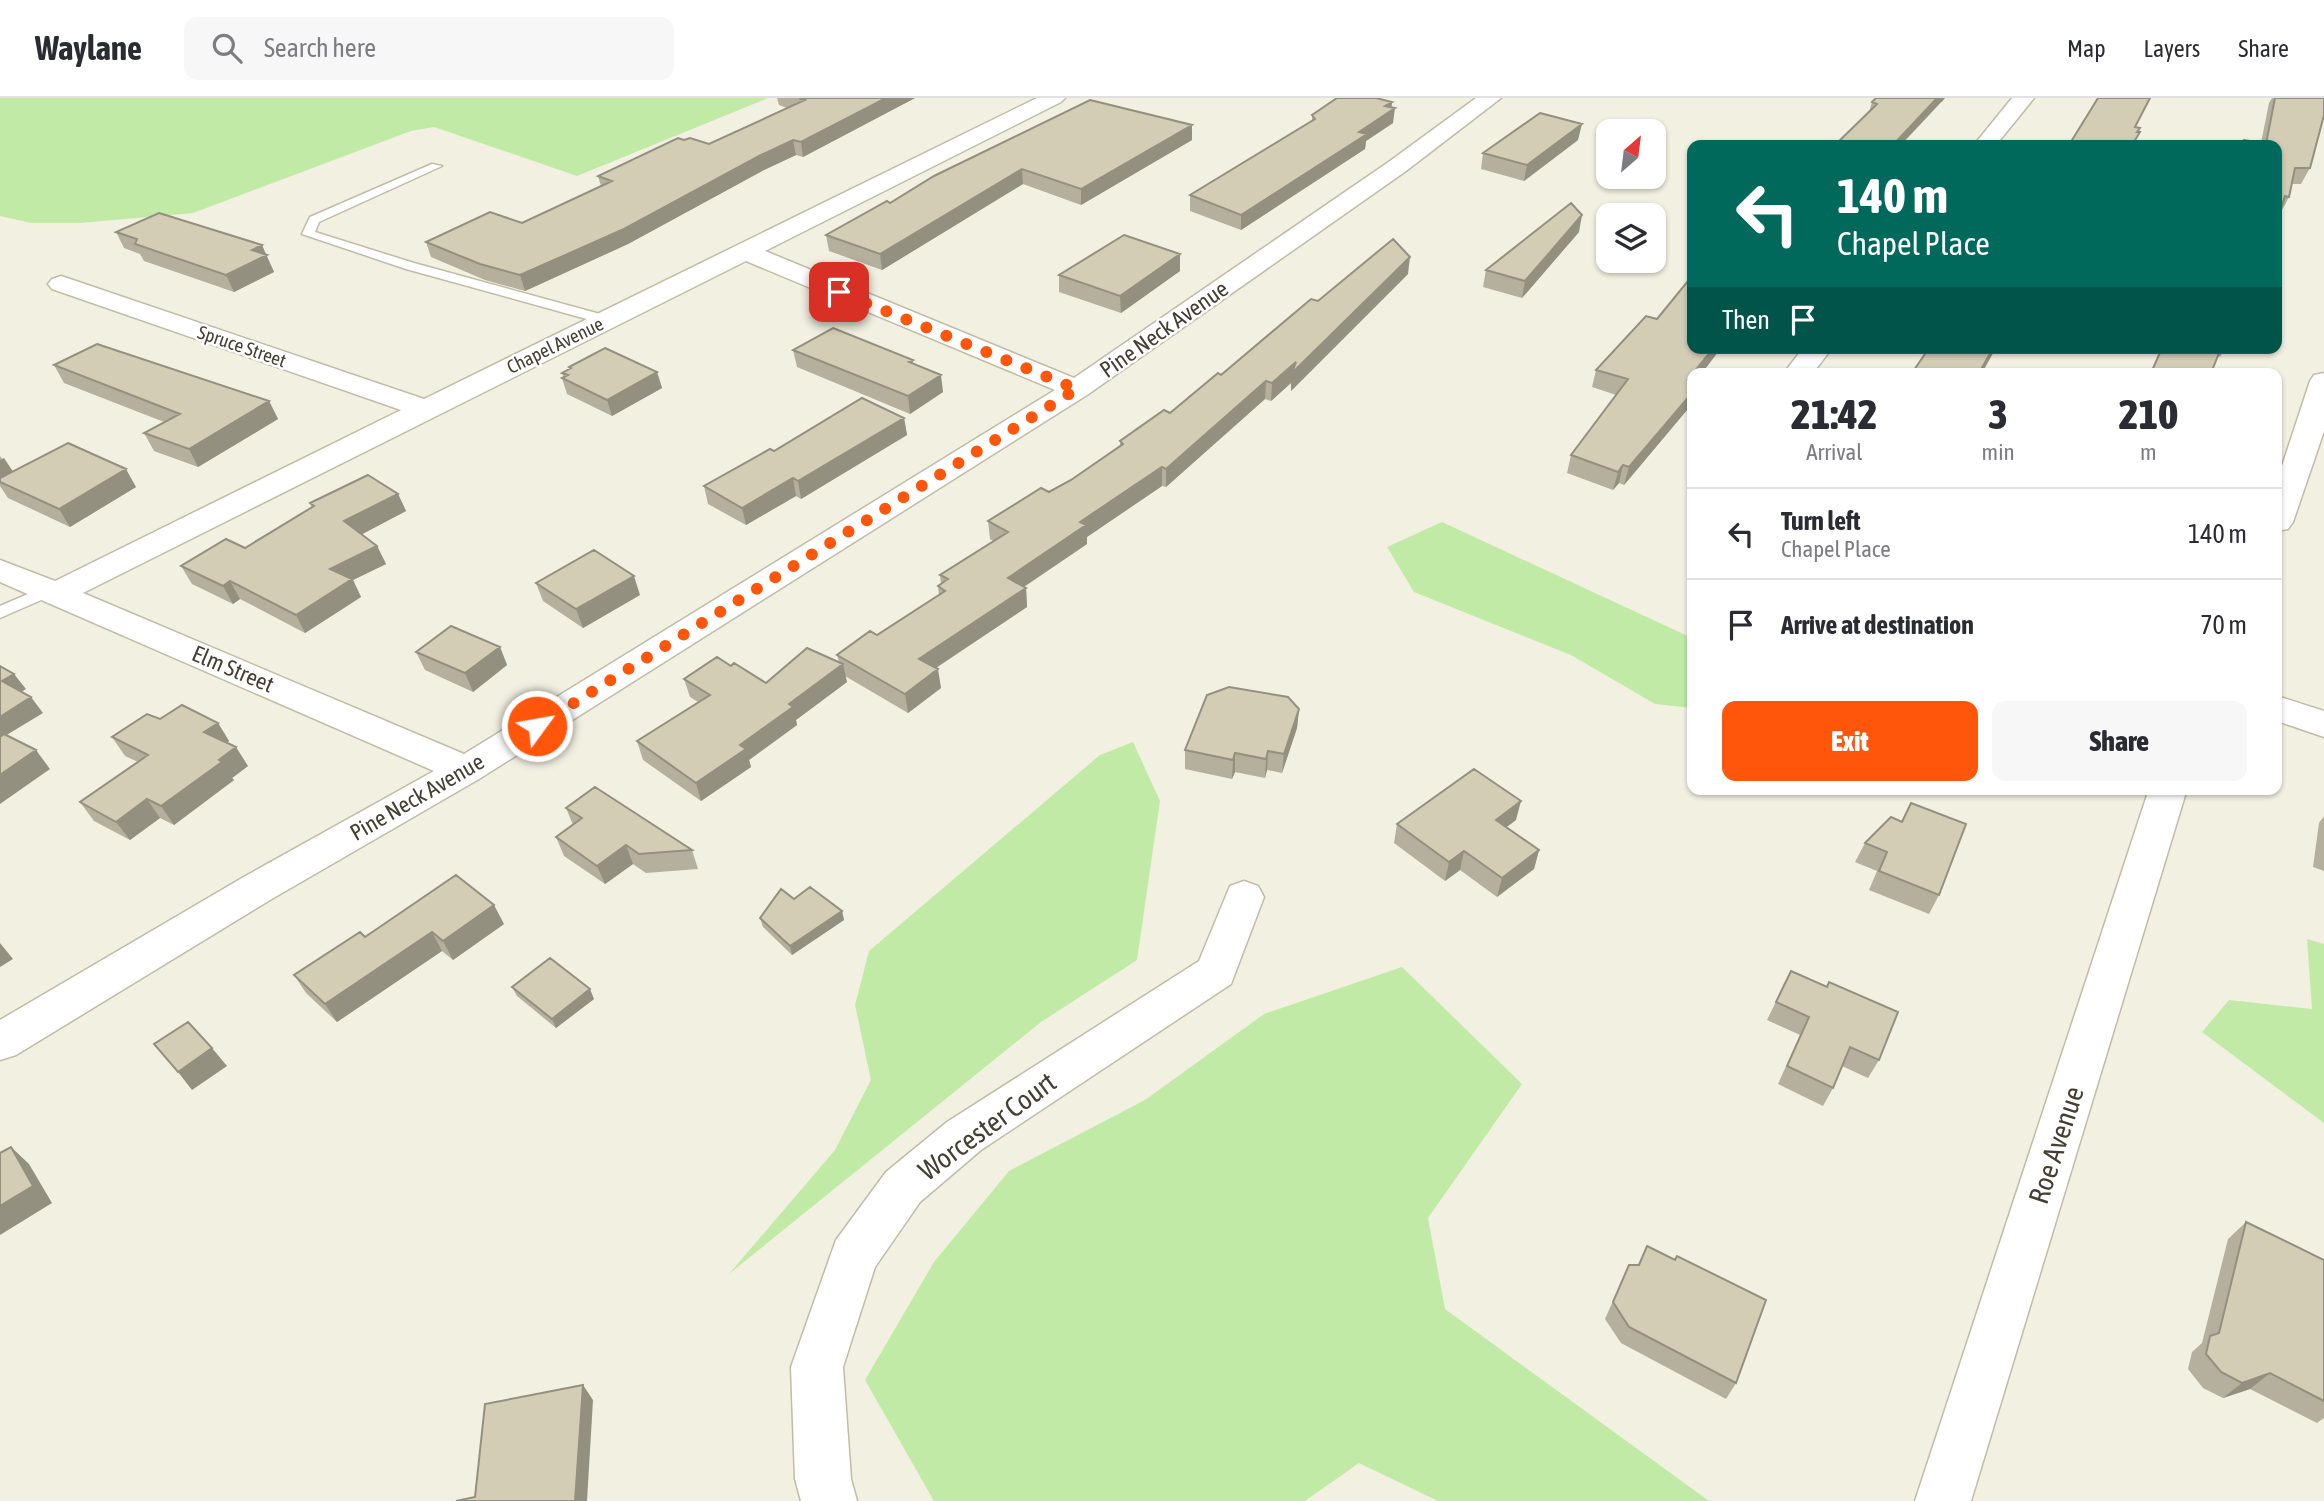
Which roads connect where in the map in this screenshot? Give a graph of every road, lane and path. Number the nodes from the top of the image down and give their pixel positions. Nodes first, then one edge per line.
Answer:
1 (1054, 98) edge
2 (1490, 98) edge
3 (2023, 98) edge
4 (1989, 140) edge
5 (436, 166) dead end
6 (746, 253) junction
7 (61, 284) dead end
8 (606, 320) junction
9 (1813, 354) edge
10 (1802, 368) edge
11 (2324, 380) edge
12 (1077, 389) junction
13 (423, 408) junction
14 (2314, 449) edge
15 (2282, 512) edge
16 (0, 570) edge
17 (53, 591) junction
18 (0, 613) edge
19 (2282, 710) edge
20 (2324, 724) edge
21 (466, 770) junction
22 (2166, 795) edge
23 (1244, 897) dead end
24 (0, 1042) edge
25 (829, 1501) edge
26 (1943, 1501) edge

1 - 6 street, Chapel Avenue
2 - 12 street, Pine Neck Avenue
3 - 4 street
5 - 8 lane
6 - 8 street, Chapel Avenue
6 - 12 street
7 - 13 street, Spruce Street
8 - 13 street, Chapel Avenue
9 - 10 street
11 - 14 street
12 - 21 street, Pine Neck Avenue
13 - 17 street, Chapel Avenue
14 - 15 street
16 - 17 street, Elm Street
17 - 18 lane
17 - 21 street, Elm Street
19 - 20 street
21 - 24 street, Pine Neck Avenue
22 - 26 street, Roe Avenue
23 - 25 street, Worcester Court

